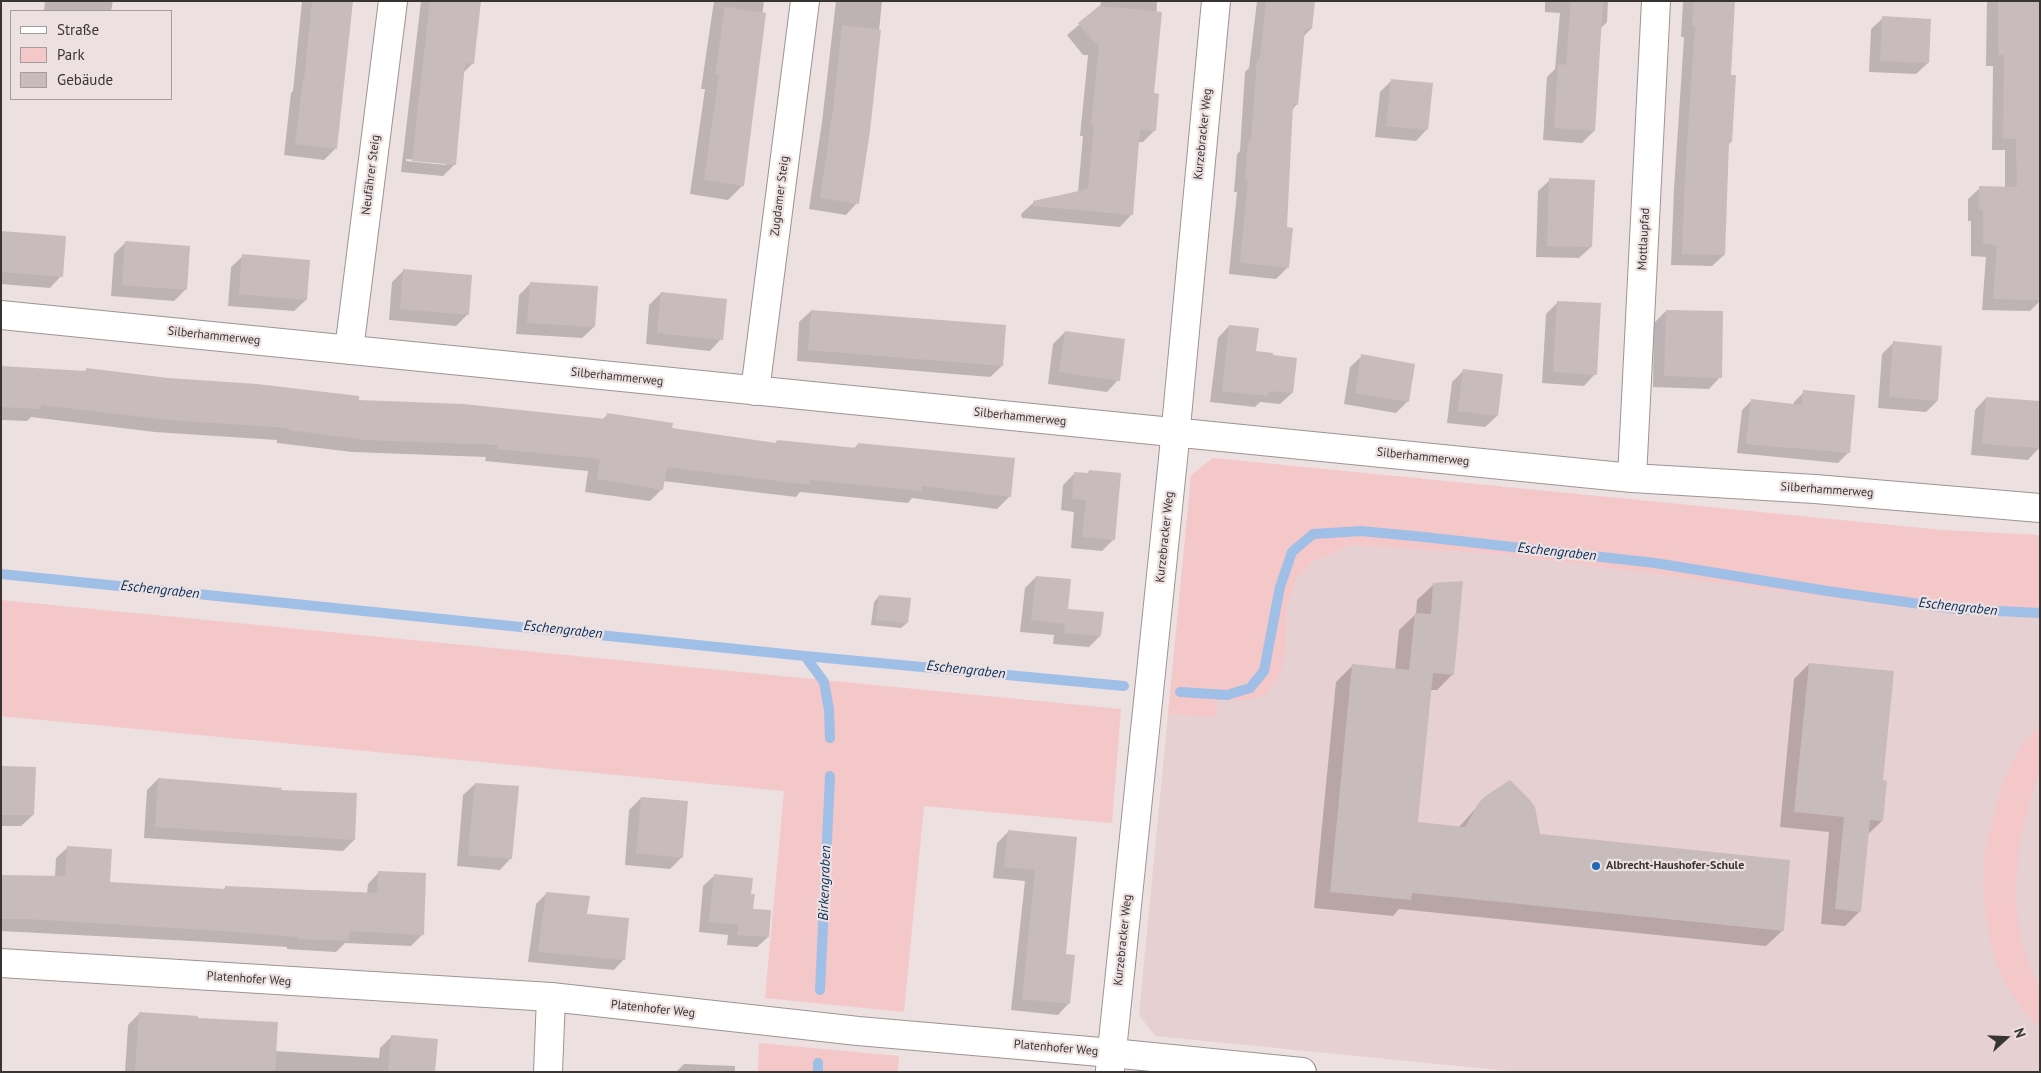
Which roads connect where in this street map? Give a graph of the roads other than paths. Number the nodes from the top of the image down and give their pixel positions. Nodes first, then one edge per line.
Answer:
1 (392, 1) edge
2 (805, 1) edge
3 (1216, 1) edge
4 (1656, 1) edge
5 (1, 314) edge
6 (350, 350) junction
7 (755, 391) junction
8 (1174, 432) junction
9 (1632, 478) junction
10 (2040, 508) edge
11 (1, 963) edge
12 (550, 997) junction
13 (1111, 1062) edge
14 (548, 1072) edge
15 (1302, 1072) edge

1 - 6 street, Neufährer Steig
2 - 7 street, Zugdamer Steig
3 - 8 street, Kurzebracker Weg
4 - 9 street, Mottlaupfad
5 - 6 street, Silberhammerweg
6 - 7 street, Silberhammerweg
7 - 8 street, Silberhammerweg
8 - 9 street, Silberhammerweg
8 - 13 street, Kurzebracker Weg
9 - 10 street, Silberhammerweg
11 - 12 street, Platenhofer Weg
12 - 13 street, Platenhofer Weg
12 - 14 street
13 - 15 street, Platenhofer Weg

